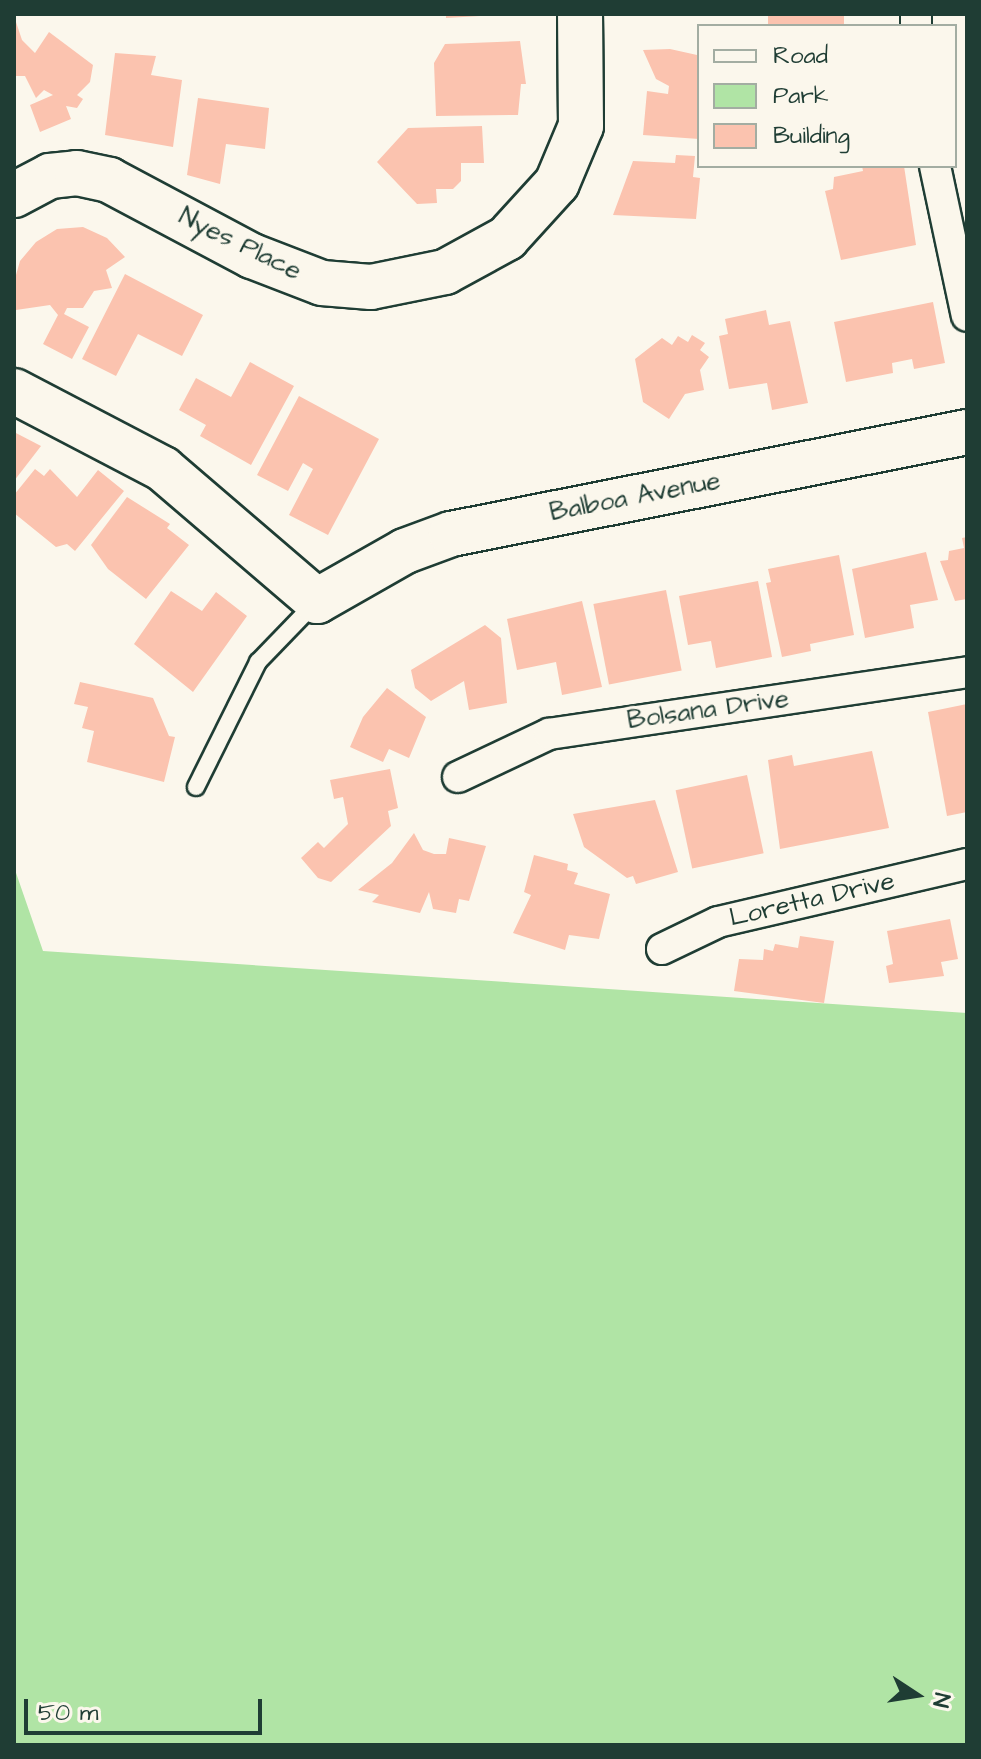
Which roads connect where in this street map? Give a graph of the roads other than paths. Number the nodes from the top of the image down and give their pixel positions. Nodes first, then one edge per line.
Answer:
1 (580, 14) edge
2 (936, 168) edge
3 (14, 195) edge
4 (955, 208) edge
5 (967, 316) edge
6 (14, 391) edge
7 (967, 432) edge
8 (317, 601) junction
9 (967, 672) edge
10 (458, 777) dead end
11 (196, 787) dead end
12 (967, 864) edge
13 (662, 949) dead end

1 - 3 street, Nyes Place
2 - 4 street
4 - 5 street
6 - 8 street
7 - 8 street, Balboa Avenue
8 - 11 lane
9 - 10 street, Bolsana Drive
12 - 13 street, Loretta Drive

